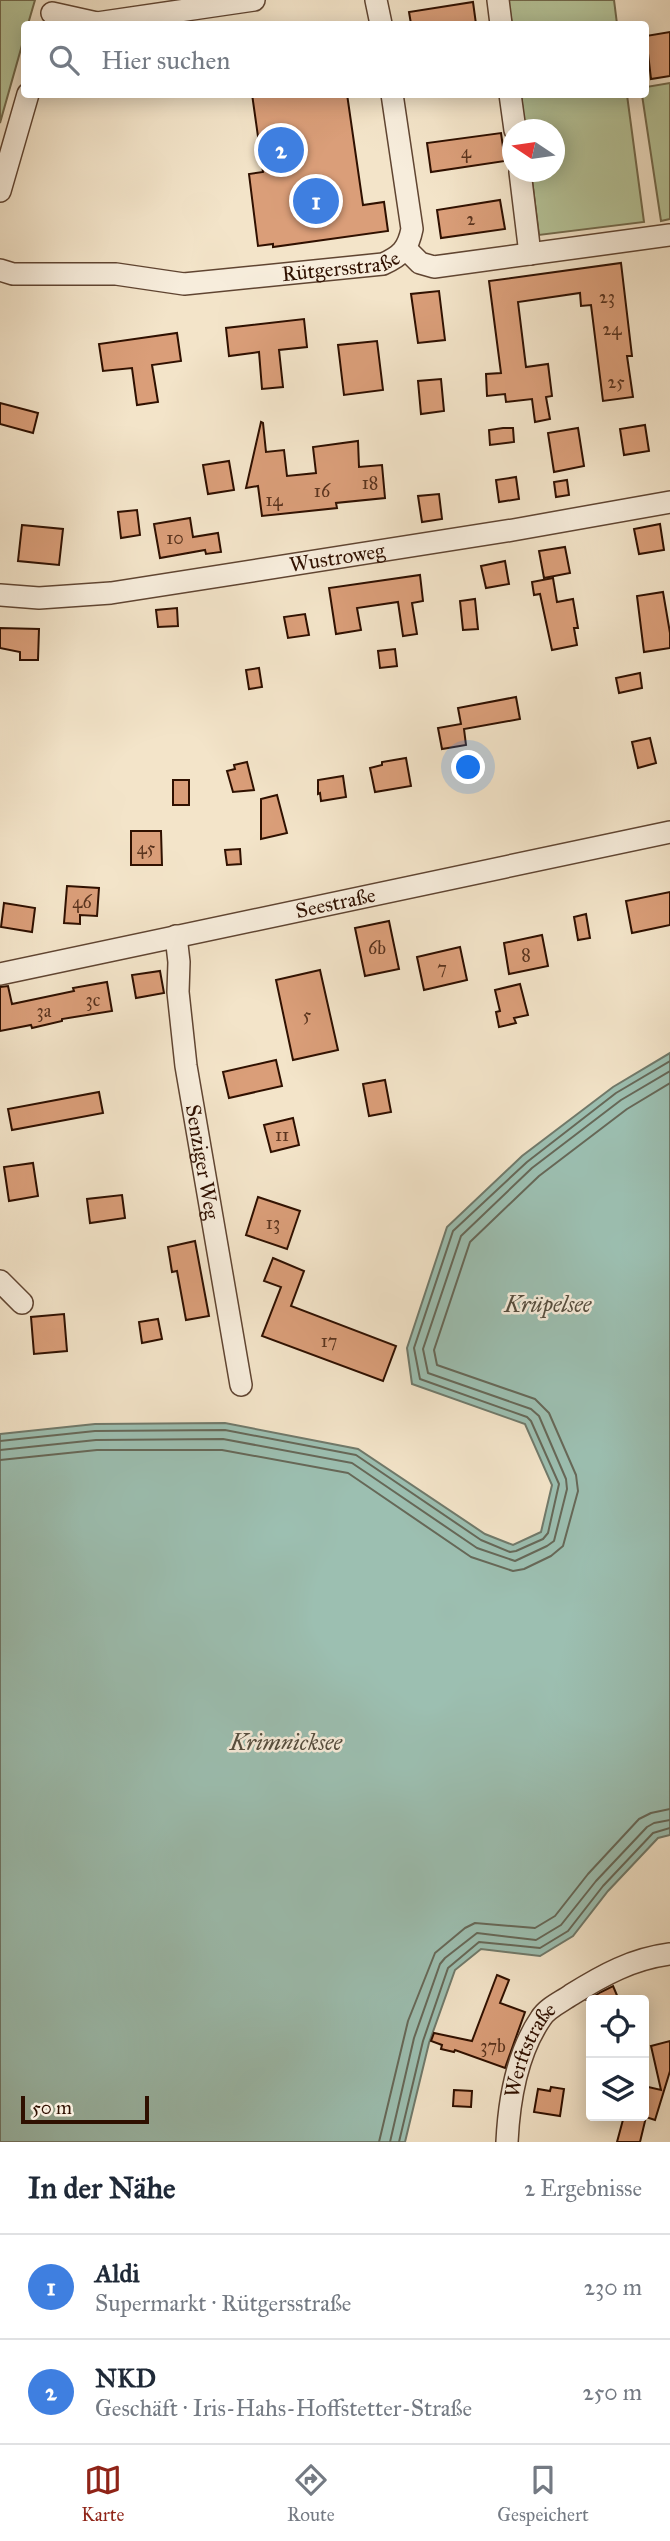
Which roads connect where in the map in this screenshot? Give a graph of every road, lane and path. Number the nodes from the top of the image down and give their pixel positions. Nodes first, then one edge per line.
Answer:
1 (254, 0) edge
2 (376, 0) edge
3 (498, 0) edge
4 (52, 12) edge
5 (82, 21) edge
6 (111, 21) edge
7 (380, 21) edge
8 (501, 21) edge
9 (27, 98) edge
10 (393, 98) edge
11 (510, 98) edge
12 (513, 119) edge
13 (521, 182) edge
14 (0, 191) edge
15 (670, 235) edge
16 (406, 249) junction
17 (530, 254) junction
18 (0, 270) edge
19 (670, 502) edge
20 (0, 595) edge
21 (670, 832) edge
22 (176, 936) junction
23 (0, 974) edge
24 (0, 1282) edge
25 (22, 1303) dead end
26 (241, 1385) dead end
27 (670, 1954) edge
28 (507, 2142) edge

1 - 6 street
2 - 7 street
3 - 8 street
4 - 5 street
9 - 14 street
10 - 16 street
11 - 12 street
13 - 17 street
15 - 17 street, Rütgersstraße
16 - 17 street, Rütgersstraße
16 - 18 street, Rütgersstraße
19 - 20 street, Wustroweg
21 - 22 street, Seestraße
22 - 23 street, Seestraße
22 - 26 street, Senziger Weg
24 - 25 street
27 - 28 street, Werftstraße

